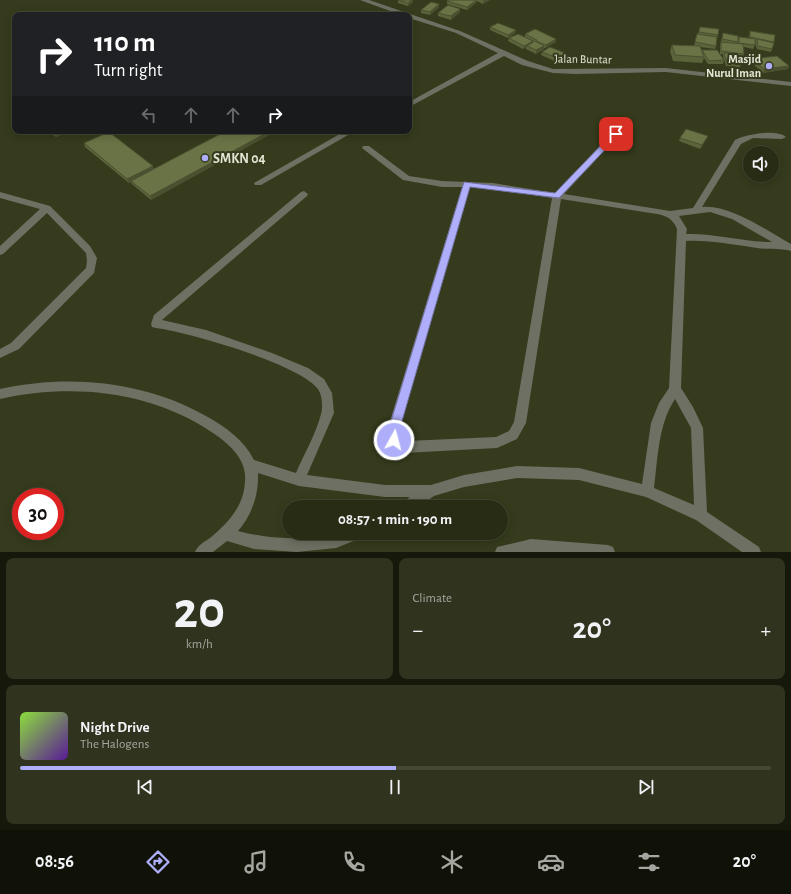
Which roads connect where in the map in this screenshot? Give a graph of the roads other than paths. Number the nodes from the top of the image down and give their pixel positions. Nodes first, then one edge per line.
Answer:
1 (363, 0) edge
2 (399, 12) edge
3 (412, 17) edge
4 (504, 53) junction
5 (791, 84) edge
6 (412, 103) edge
7 (346, 134) edge
8 (616, 134) dead end
9 (782, 137) dead end
10 (366, 148) dead end
11 (258, 183) dead end
12 (467, 184) junction
13 (304, 194) dead end
14 (0, 195) edge
15 (557, 196) junction
16 (47, 208) junction
17 (696, 210) junction
18 (670, 214) junction
19 (682, 238) junction
20 (788, 246) edge
21 (0, 252) edge
22 (0, 354) edge
23 (675, 389) junction
24 (0, 394) edge
25 (250, 465) junction
26 (298, 480) junction
27 (647, 490) junction
28 (431, 491) junction
29 (417, 500) edge
30 (702, 515) junction
31 (226, 534) junction
32 (338, 540) edge
33 (202, 552) edge
34 (502, 552) edge
35 (608, 552) edge
36 (754, 552) edge

1 - 2 street, Jalan Buntar
3 - 4 street, Jalan Buntar
4 - 5 street, Jalan Buntar
4 - 6 street
7 - 11 street
8 - 15 street
9 - 17 street
10 - 12 street
12 - 15 street
12 - 15 street
13 - 26 street
14 - 16 street
15 - 18 street
16 - 21 street
16 - 22 street
17 - 18 street
17 - 20 street
18 - 19 street
19 - 20 street
19 - 23 street
23 - 27 street
23 - 30 street
24 - 25 street
25 - 26 street
25 - 31 street
26 - 28 street
27 - 28 street
27 - 30 street
28 - 29 street
30 - 36 street
31 - 32 street
31 - 33 street
34 - 35 street

